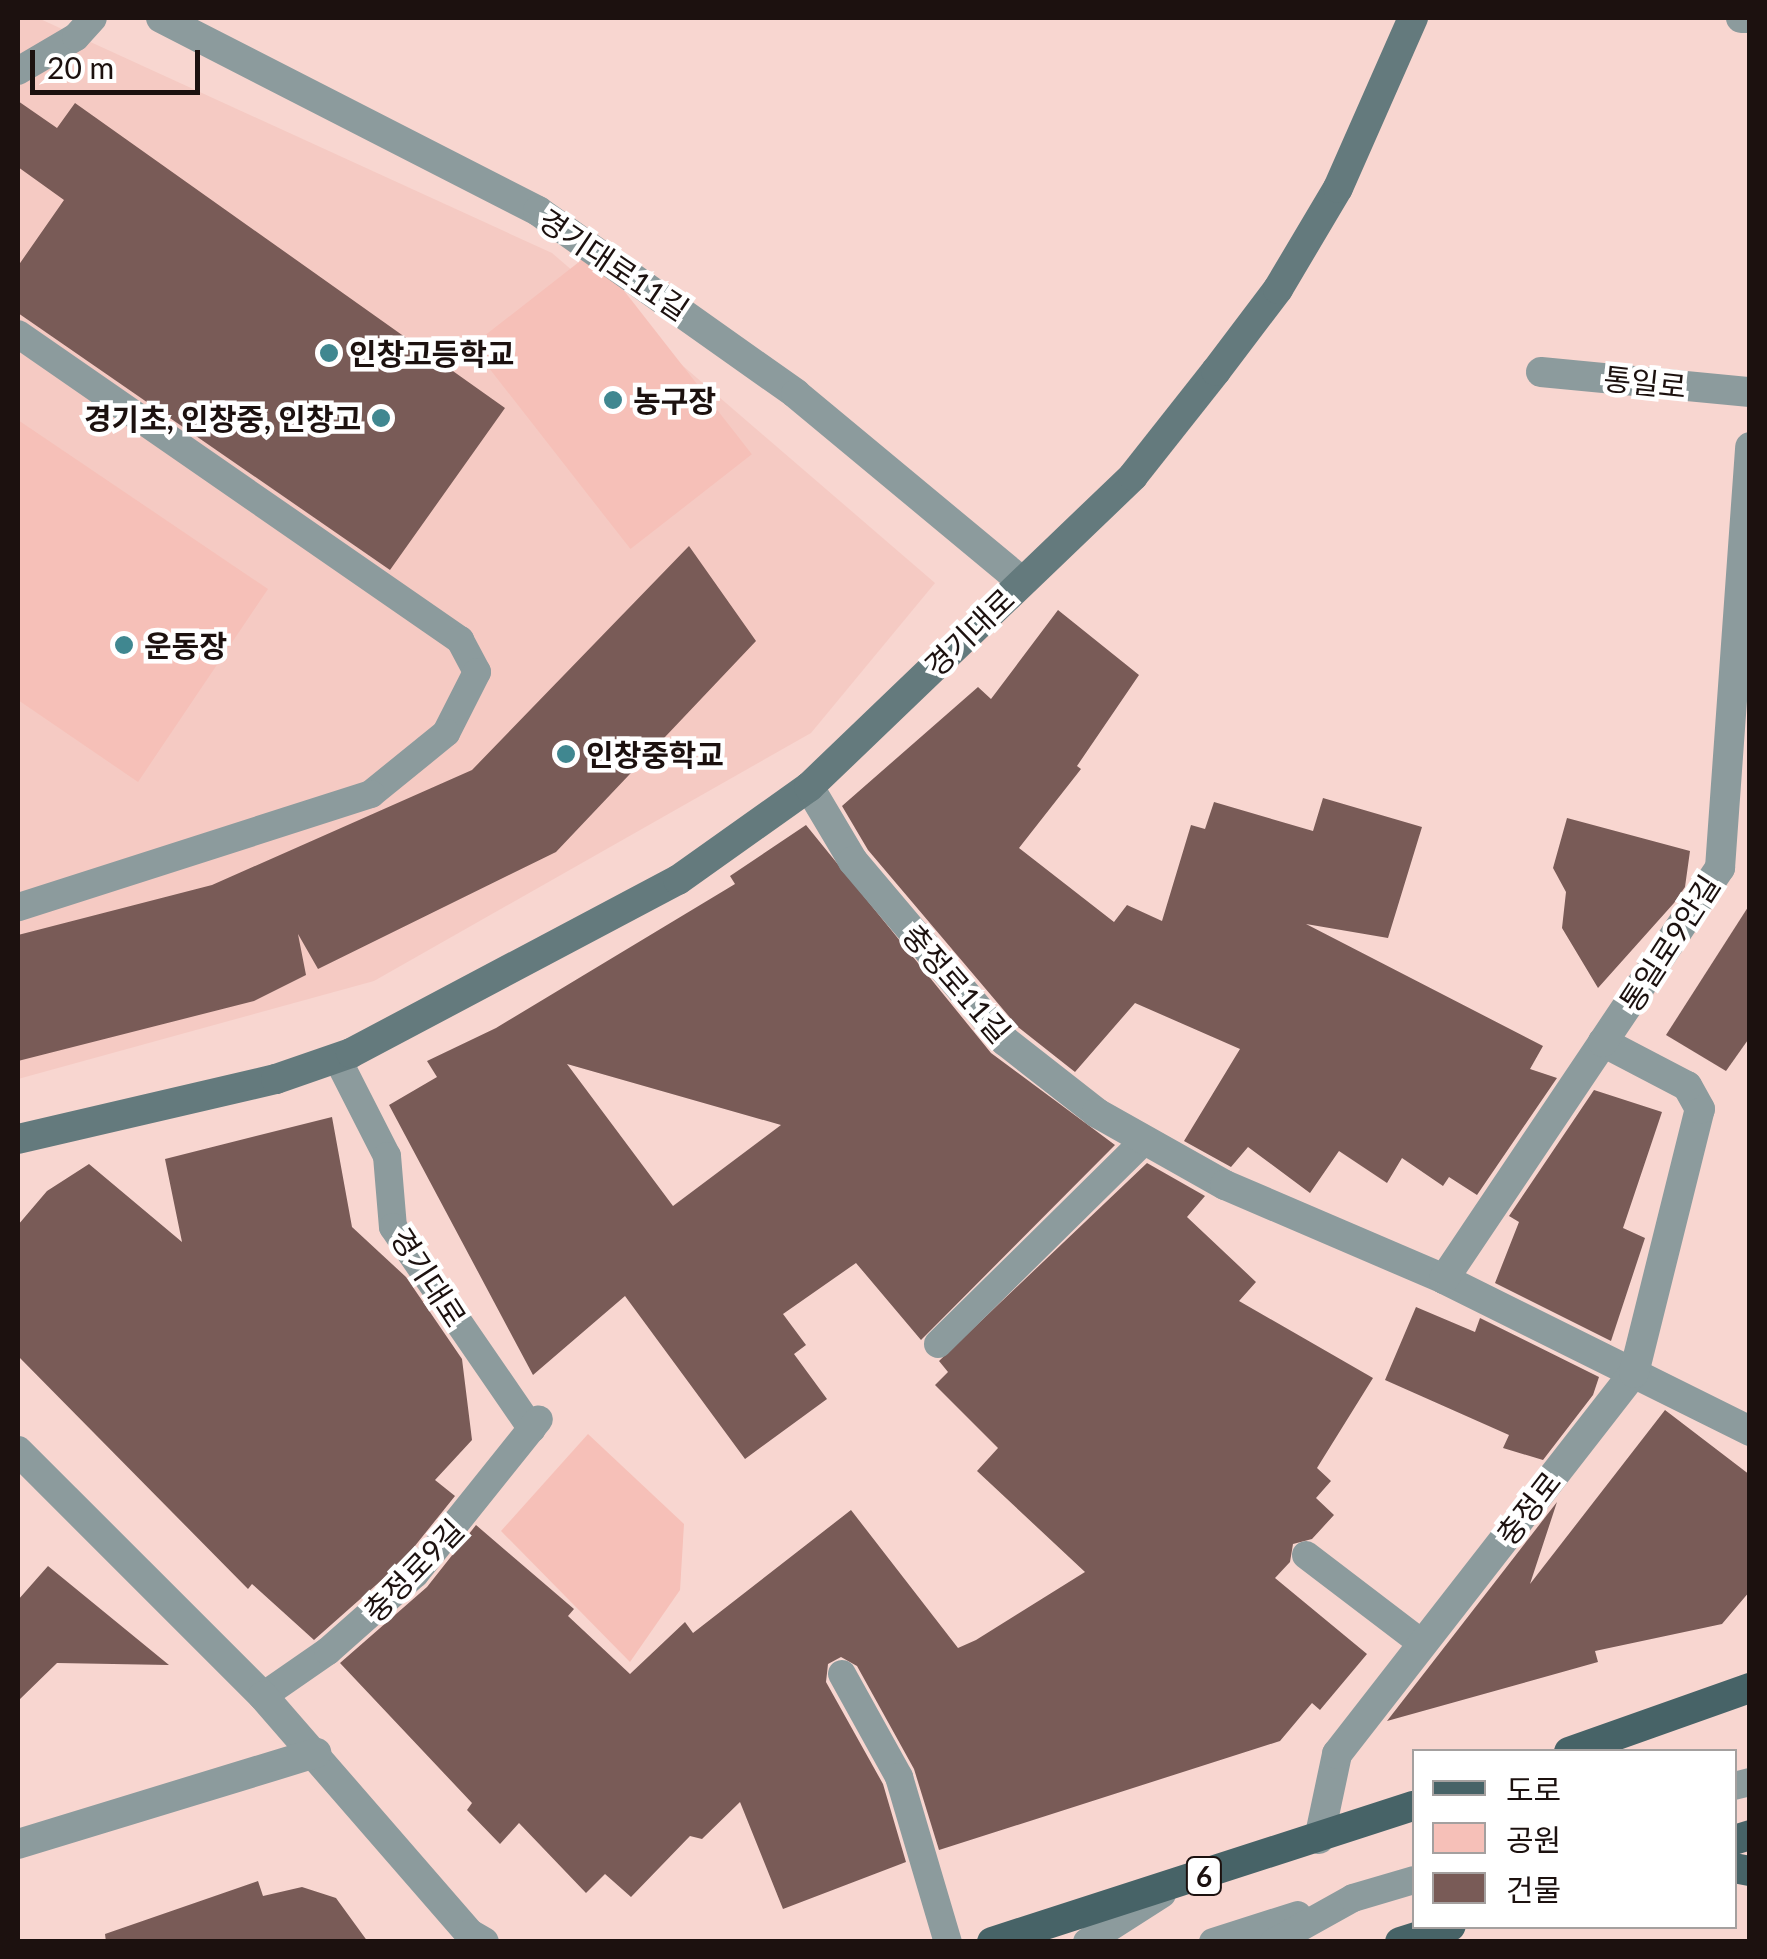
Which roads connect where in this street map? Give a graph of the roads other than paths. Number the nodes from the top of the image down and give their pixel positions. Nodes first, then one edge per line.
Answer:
1 (92, 18) edge
2 (162, 18) edge
3 (1413, 18) edge
4 (1741, 18) edge
5 (1750, 18) edge
6 (18, 72) edge
7 (18, 334) edge
8 (1541, 372) dead end
9 (1750, 392) edge
10 (1750, 447) edge
11 (1021, 582) junction
12 (810, 787) junction
13 (1735, 869) edge
14 (18, 907) edge
15 (1603, 1042) junction
16 (338, 1058) junction
17 (18, 1140) edge
18 (1144, 1141) junction
19 (1444, 1279) junction
20 (938, 1344) dead end
21 (1634, 1373) junction
22 (536, 1424) joint
23 (1750, 1431) edge
24 (18, 1451) edge
25 (1306, 1555) dead end
26 (1422, 1644) junction
27 (842, 1674) dead end
28 (1750, 1688) edge
29 (263, 1696) junction
30 (1577, 1749) edge
31 (316, 1754) junction
32 (1412, 1807) edge
33 (1318, 1840) junction
34 (18, 1844) edge
35 (1412, 1881) edge
36 (1176, 1885) junction
37 (1354, 1898) junction
38 (1441, 1929) edge
39 (474, 1939) edge
40 (948, 1942) edge
41 (992, 1942) edge
42 (1088, 1942) edge
43 (1213, 1942) edge
44 (1274, 1942) edge
45 (1400, 1942) edge

1 - 6 lane
2 - 11 street, 경기대로11길
3 - 11 main road, 경기대로
4 - 5 street
7 - 14 lane
8 - 9 street, 통일로
10 - 13 street, 통일로9안길
11 - 12 main road, 경기대로
12 - 16 main road, 경기대로
12 - 18 street, 충정로11길
13 - 15 street, 통일로9안길
15 - 19 street
15 - 21 street, 통일로9안길
16 - 17 main road, 경기대로
16 - 22 lane, 경기대로
18 - 19 street, 충정로11길
18 - 20 lane
19 - 21 street, 충정로11길
21 - 23 street, 충정로11길
21 - 26 street, 충정로
22 - 29 lane, 충정로9길
24 - 29 street
25 - 26 lane
26 - 33 street, 충정로
27 - 40 lane
28 - 30 main road
29 - 31 street
31 - 34 street
31 - 39 street
32 - 33 main road, 6
33 - 36 main road, 6
35 - 37 lane
36 - 41 main road, 6
36 - 42 lane
37 - 43 lane
37 - 44 lane
38 - 45 main road

